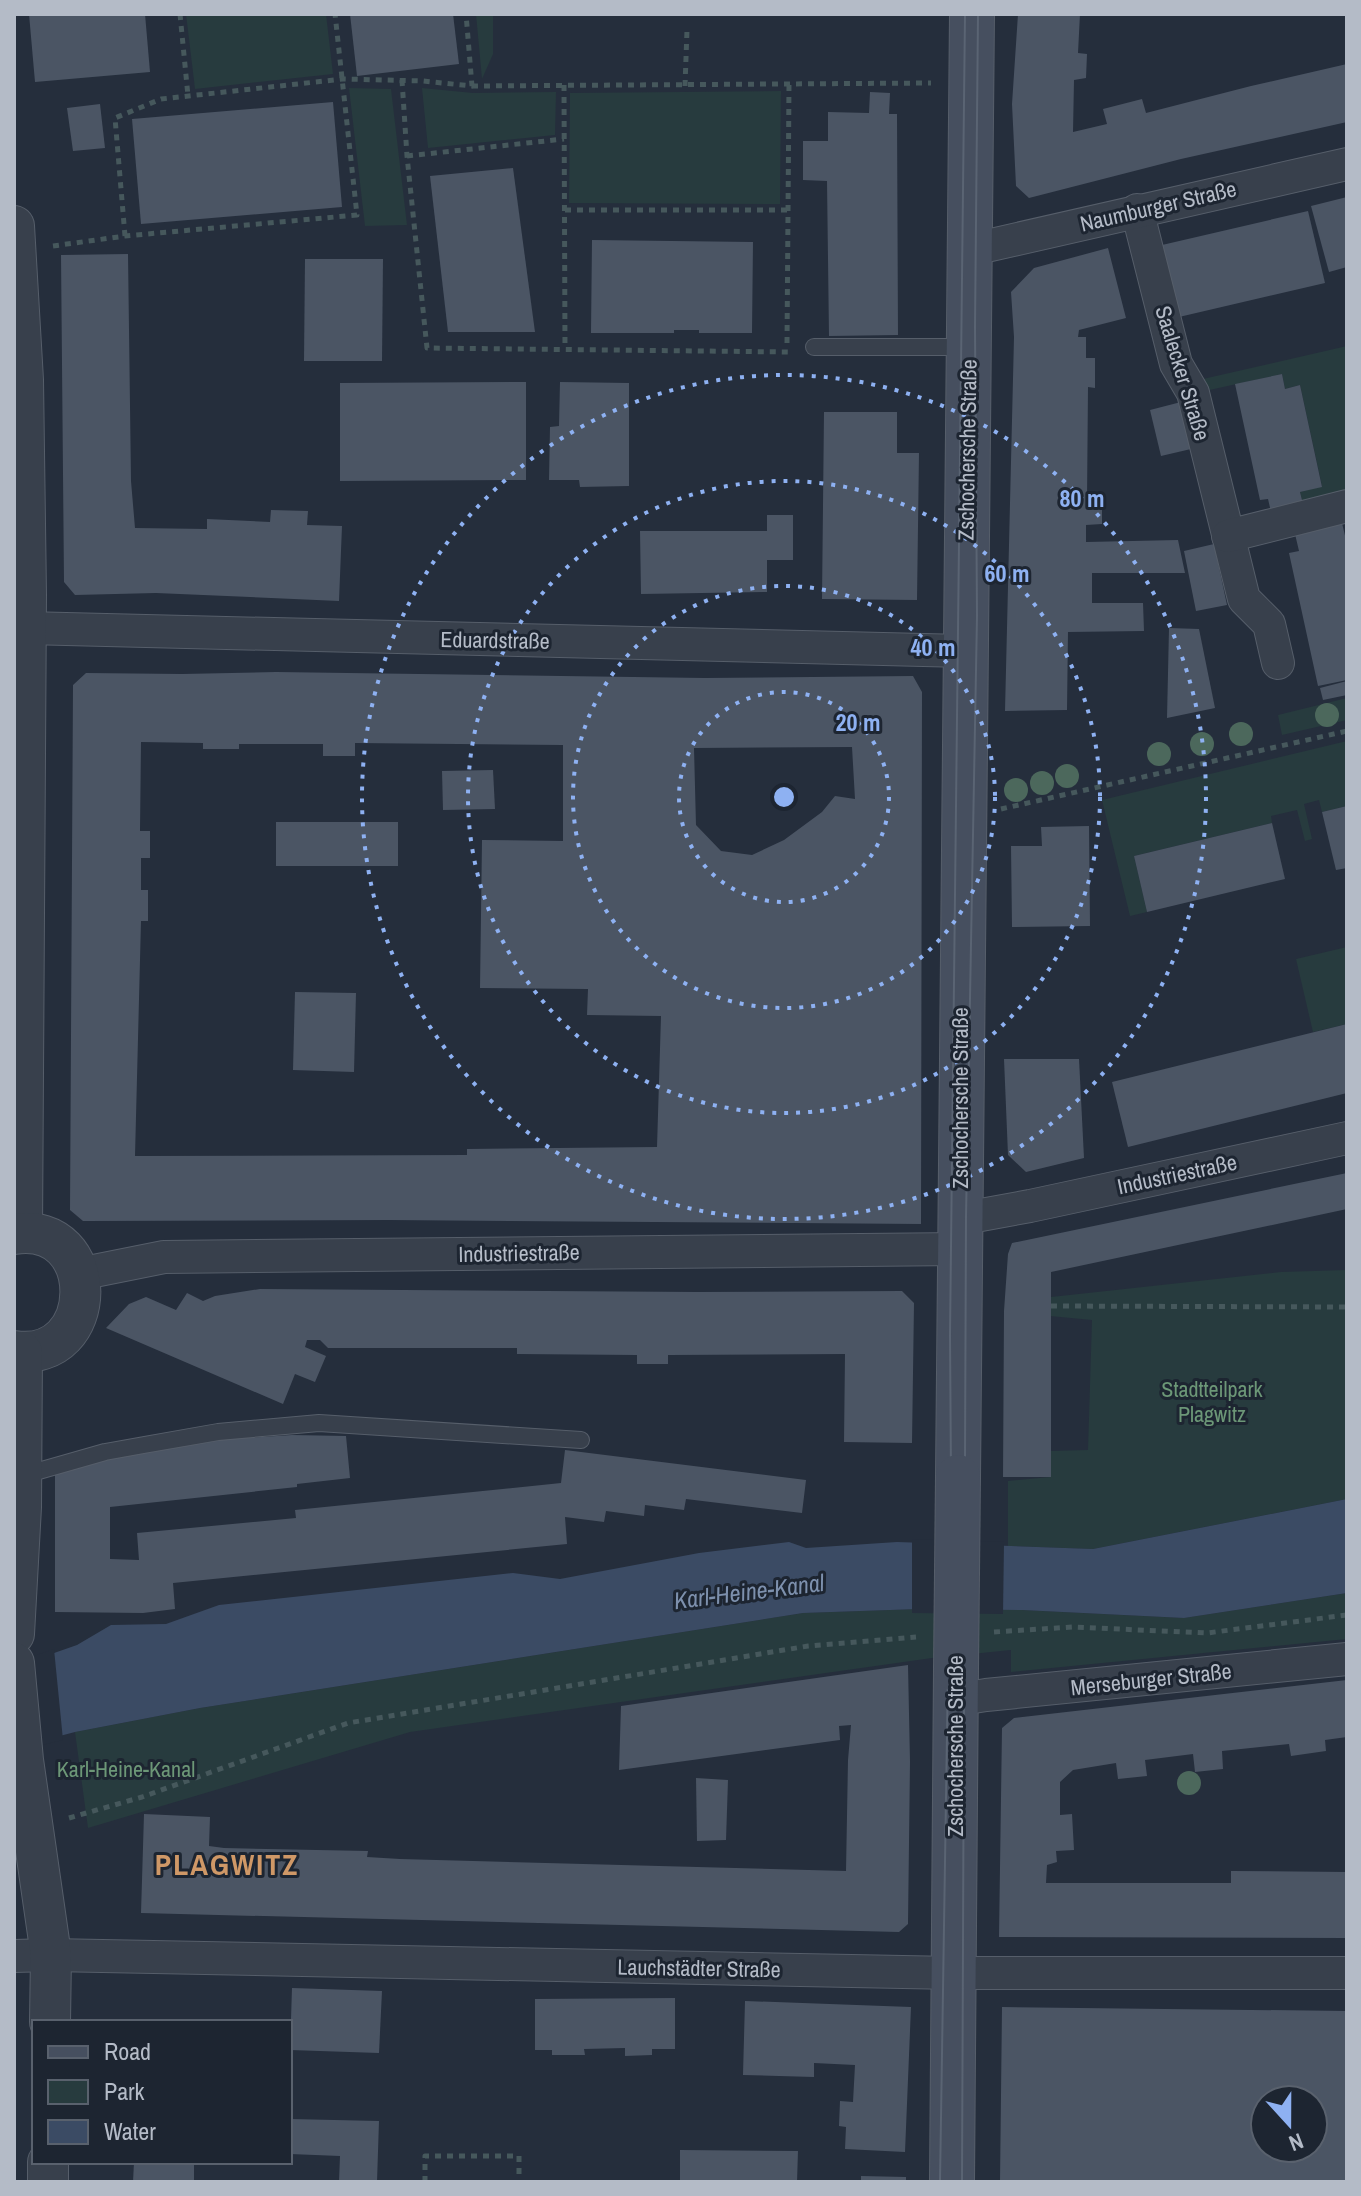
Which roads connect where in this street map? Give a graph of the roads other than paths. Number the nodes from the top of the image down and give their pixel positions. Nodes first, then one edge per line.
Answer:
1 (972, 14) edge
2 (1347, 164) edge
3 (1137, 210) junction
4 (15, 239) edge
5 (969, 250) junction
6 (968, 348) junction
7 (806, 350) road end
8 (19, 382) edge
9 (1347, 506) edge
10 (1228, 536) junction
11 (26, 628) junction
12 (964, 651) junction
13 (1278, 663) dead end
14 (1347, 1138) edge
15 (18, 1234) edge
16 (959, 1234) junction
17 (79, 1274) junction
18 (18, 1351) edge
19 (581, 1440) dead end
20 (21, 1476) junction
21 (14, 1634) edge
22 (1347, 1659) edge
23 (14, 1663) edge
24 (956, 1684) junction
25 (32, 1955) edge
26 (954, 1973) junction
27 (1347, 1973) edge
28 (49, 2020) edge
29 (952, 2182) edge

1 - 5 main road, Zschochersche Straße
2 - 3 street, Naumburger Straße
3 - 5 street, Naumburger Straße
3 - 10 street, Saalecker Straße
4 - 8 street
5 - 6 main road, Zschochersche Straße
6 - 7 lane
6 - 12 main road, Zschochersche Straße
8 - 11 street
9 - 10 street
10 - 13 street, Saalecker Straße
11 - 12 street, Eduardstraße
11 - 15 street
12 - 16 main road, Zschochersche Straße
14 - 16 street, Industriestraße
15 - 17 street
16 - 17 street, Industriestraße
16 - 24 main road, Zschochersche Straße, bridge
17 - 18 street
18 - 20 street
19 - 20 lane
20 - 21 street
22 - 24 street, Merseburger Straße
23 - 25 street
24 - 26 main road, Zschochersche Straße
25 - 26 street, Lauchstädter Straße
25 - 28 street
26 - 27 street, Lauchstädter Straße
26 - 29 main road, Zschochersche Straße

